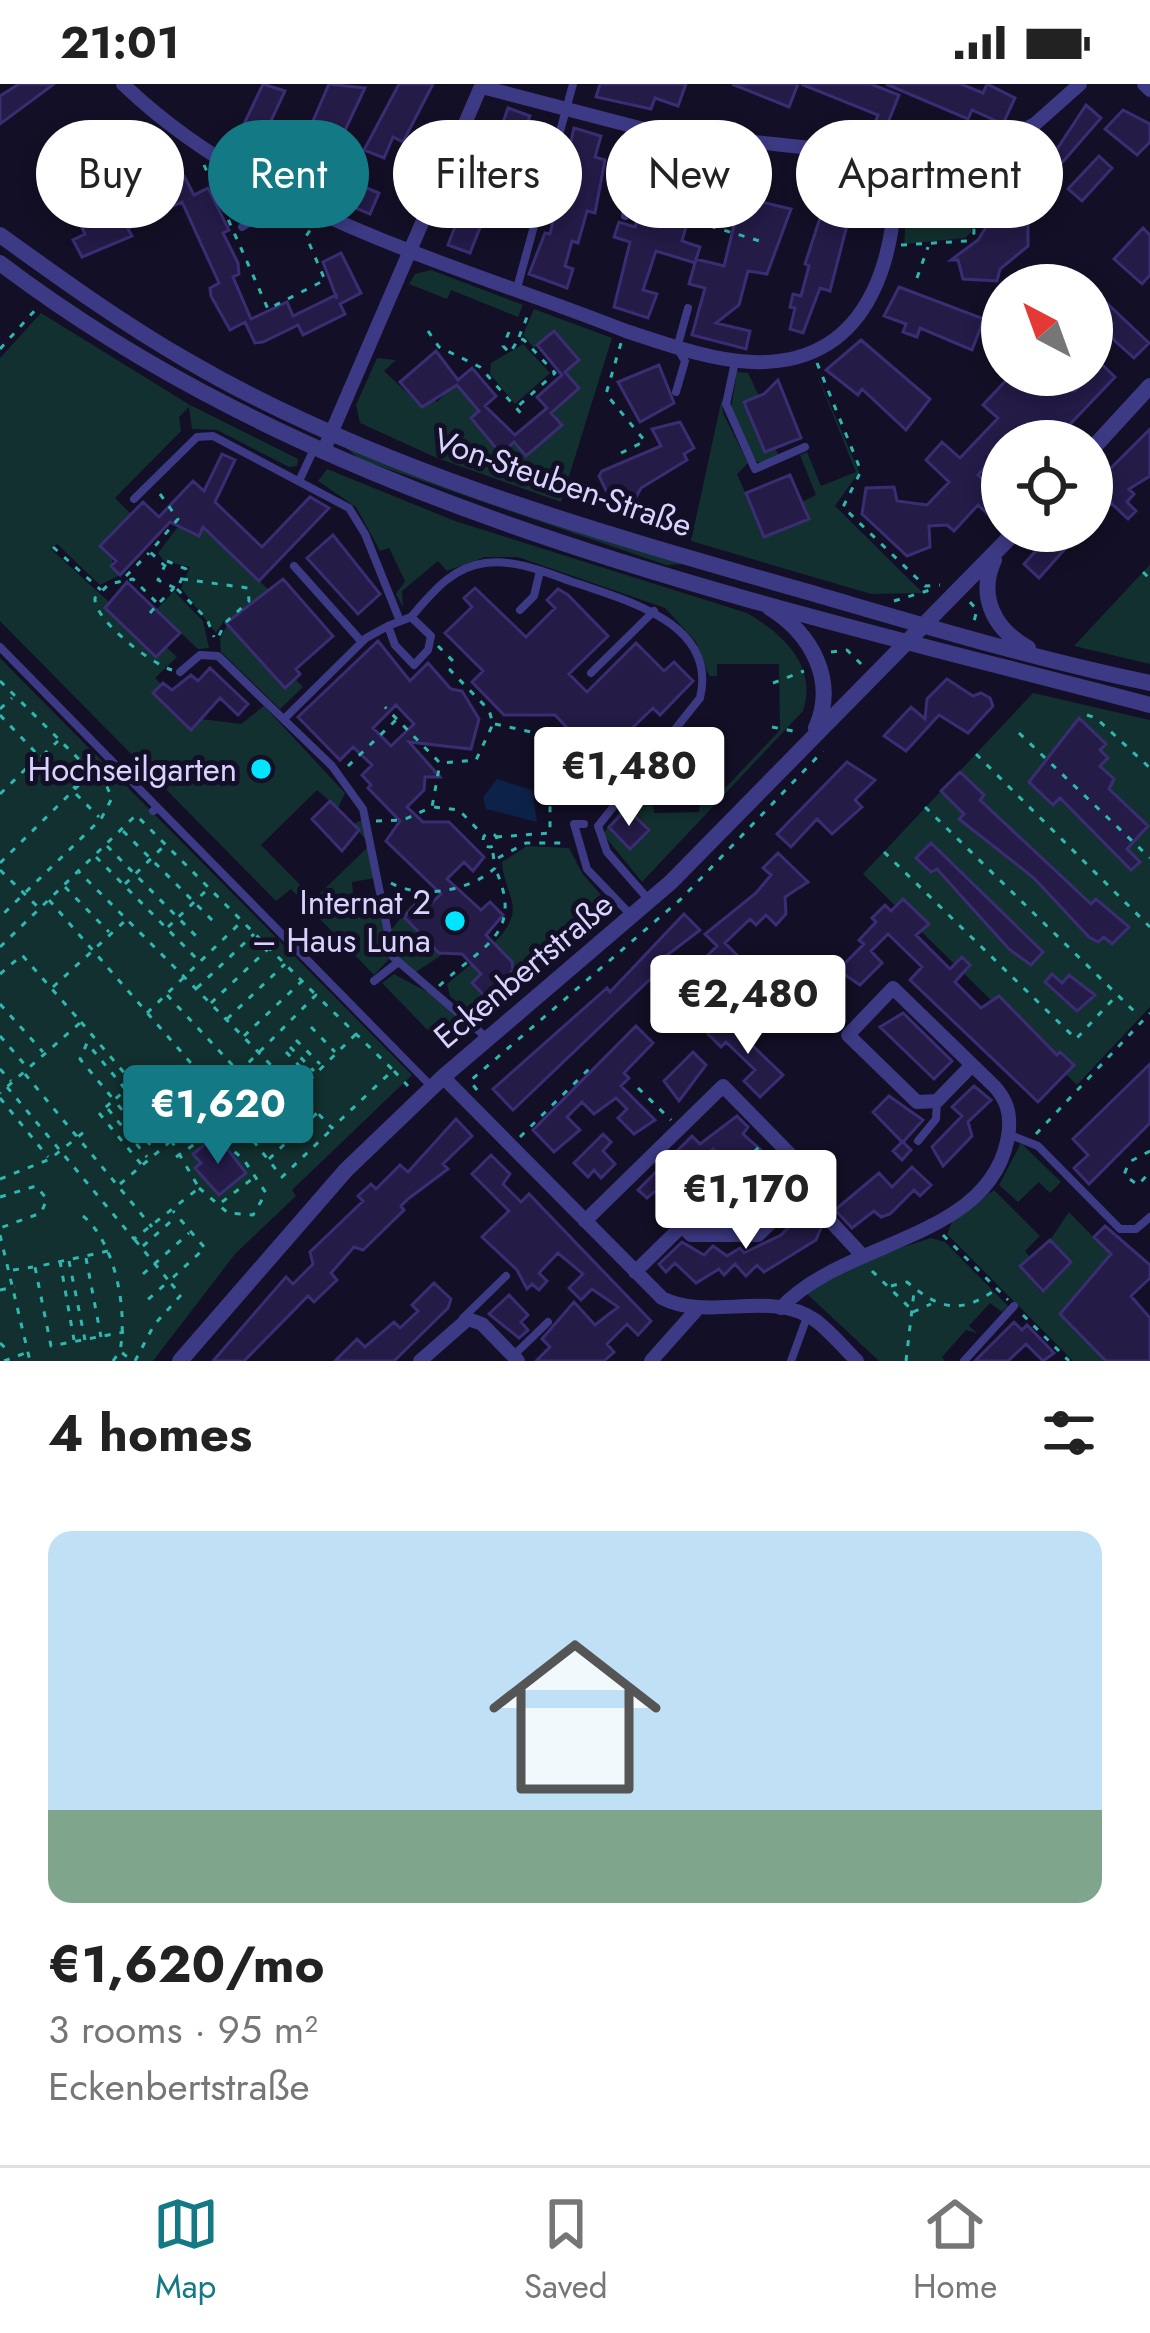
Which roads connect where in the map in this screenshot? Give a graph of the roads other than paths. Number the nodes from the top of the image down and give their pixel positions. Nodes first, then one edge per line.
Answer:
1 (123, 84) edge
2 (573, 84) edge
3 (1080, 84) edge
4 (482, 86) edge
5 (569, 113) junction
6 (1038, 120) edge
7 (606, 121) edge
8 (208, 151) edge
9 (357, 228) edge
10 (893, 228) edge
11 (0, 235) edge
12 (412, 250) junction
13 (0, 263) edge
14 (517, 288) junction
15 (688, 308) dead end
16 (677, 348) junction
17 (736, 360) junction
18 (1150, 386) edge
19 (676, 392) dead end
20 (1113, 426) edge
21 (331, 431) junction
22 (805, 447) dead end
23 (319, 450) junction
24 (299, 479) junction
25 (134, 499) dead end
26 (996, 552) edge
27 (999, 552) edge
28 (294, 566) dead end
29 (540, 571) junction
30 (753, 597) junction
31 (520, 610) dead end
32 (654, 611) junction
33 (411, 616) junction
34 (400, 621) junction
35 (921, 624) junction
36 (388, 626) junction
37 (905, 640) junction
38 (362, 641) junction
39 (0, 647) edge
40 (1054, 663) junction
41 (180, 672) road end
42 (591, 673) dead end
43 (1150, 683) edge
44 (1150, 705) edge
45 (284, 718) junction
46 (806, 733) junction
47 (584, 824) dead end
48 (650, 901) junction
49 (632, 916) junction
50 (397, 963) junction
51 (374, 981) dead end
52 (488, 1039) junction
53 (972, 1065) junction
54 (432, 1088) junction
55 (937, 1101) junction
56 (1008, 1133) junction
57 (918, 1141) dead end
58 (815, 1180) junction
59 (1150, 1217) edge
60 (585, 1222) junction
61 (1139, 1228) junction
62 (1150, 1239) edge
63 (859, 1255) junction
64 (635, 1272) junction
65 (506, 1276) dead end
66 (700, 1306) junction
67 (1014, 1306) road end
68 (781, 1308) junction
69 (808, 1316) junction
70 (548, 1322) dead end
71 (458, 1324) junction
72 (516, 1359) edge
73 (180, 1361) edge
74 (420, 1361) edge
75 (651, 1361) edge
76 (791, 1361) edge
77 (857, 1361) edge
78 (964, 1361) edge

1 - 8 street
2 - 5 lane
3 - 6 street
4 - 5 street
4 - 12 street
5 - 7 street
5 - 14 lane
9 - 12 street
10 - 17 street
11 - 21 street, Von-Steuben-Straße
12 - 14 street
12 - 21 street
13 - 23 street, Von-Steuben-Straße
14 - 16 street
15 - 16 lane
16 - 17 street
16 - 19 lane
17 - 22 lane
18 - 20 street
21 - 23 street
21 - 35 street, Von-Steuben-Straße
23 - 24 lane
23 - 30 street, Von-Steuben-Straße
24 - 25 lane
24 - 34 lane
26 - 35 street, Eckenbertstraße
27 - 40 street
28 - 38 lane
29 - 31 lane
29 - 32 lane
29 - 33 lane
30 - 37 street, Von-Steuben-Straße
30 - 46 street
32 - 42 lane
32 - 48 lane
33 - 34 lane
33 - 36 lane
34 - 36 lane
35 - 37 street, Eckenbertstraße
35 - 40 street, Von-Steuben-Straße
36 - 38 lane
37 - 44 street, Von-Steuben-Straße
37 - 46 street, Eckenbertstraße
38 - 45 lane
39 - 54 lane
40 - 43 street, Von-Steuben-Straße
41 - 45 lane
45 - 50 lane
46 - 48 street, Eckenbertstraße
47 - 49 lane
48 - 49 street, Eckenbertstraße
49 - 52 street, Eckenbertstraße
50 - 51 lane
50 - 52 lane
52 - 54 street, Eckenbertstraße
53 - 55 street
53 - 55 street
53 - 56 street
54 - 60 street
54 - 73 street, Eckenbertstraße
55 - 57 lane
56 - 61 lane
56 - 63 street
58 - 60 street
58 - 63 street
58 - 64 street
59 - 61 lane
60 - 64 street
61 - 62 lane
63 - 68 street
64 - 66 street
65 - 71 lane
66 - 68 street
66 - 75 street
67 - 78 lane
68 - 69 street
69 - 76 lane
69 - 77 street
70 - 72 lane
71 - 72 street
71 - 74 street

